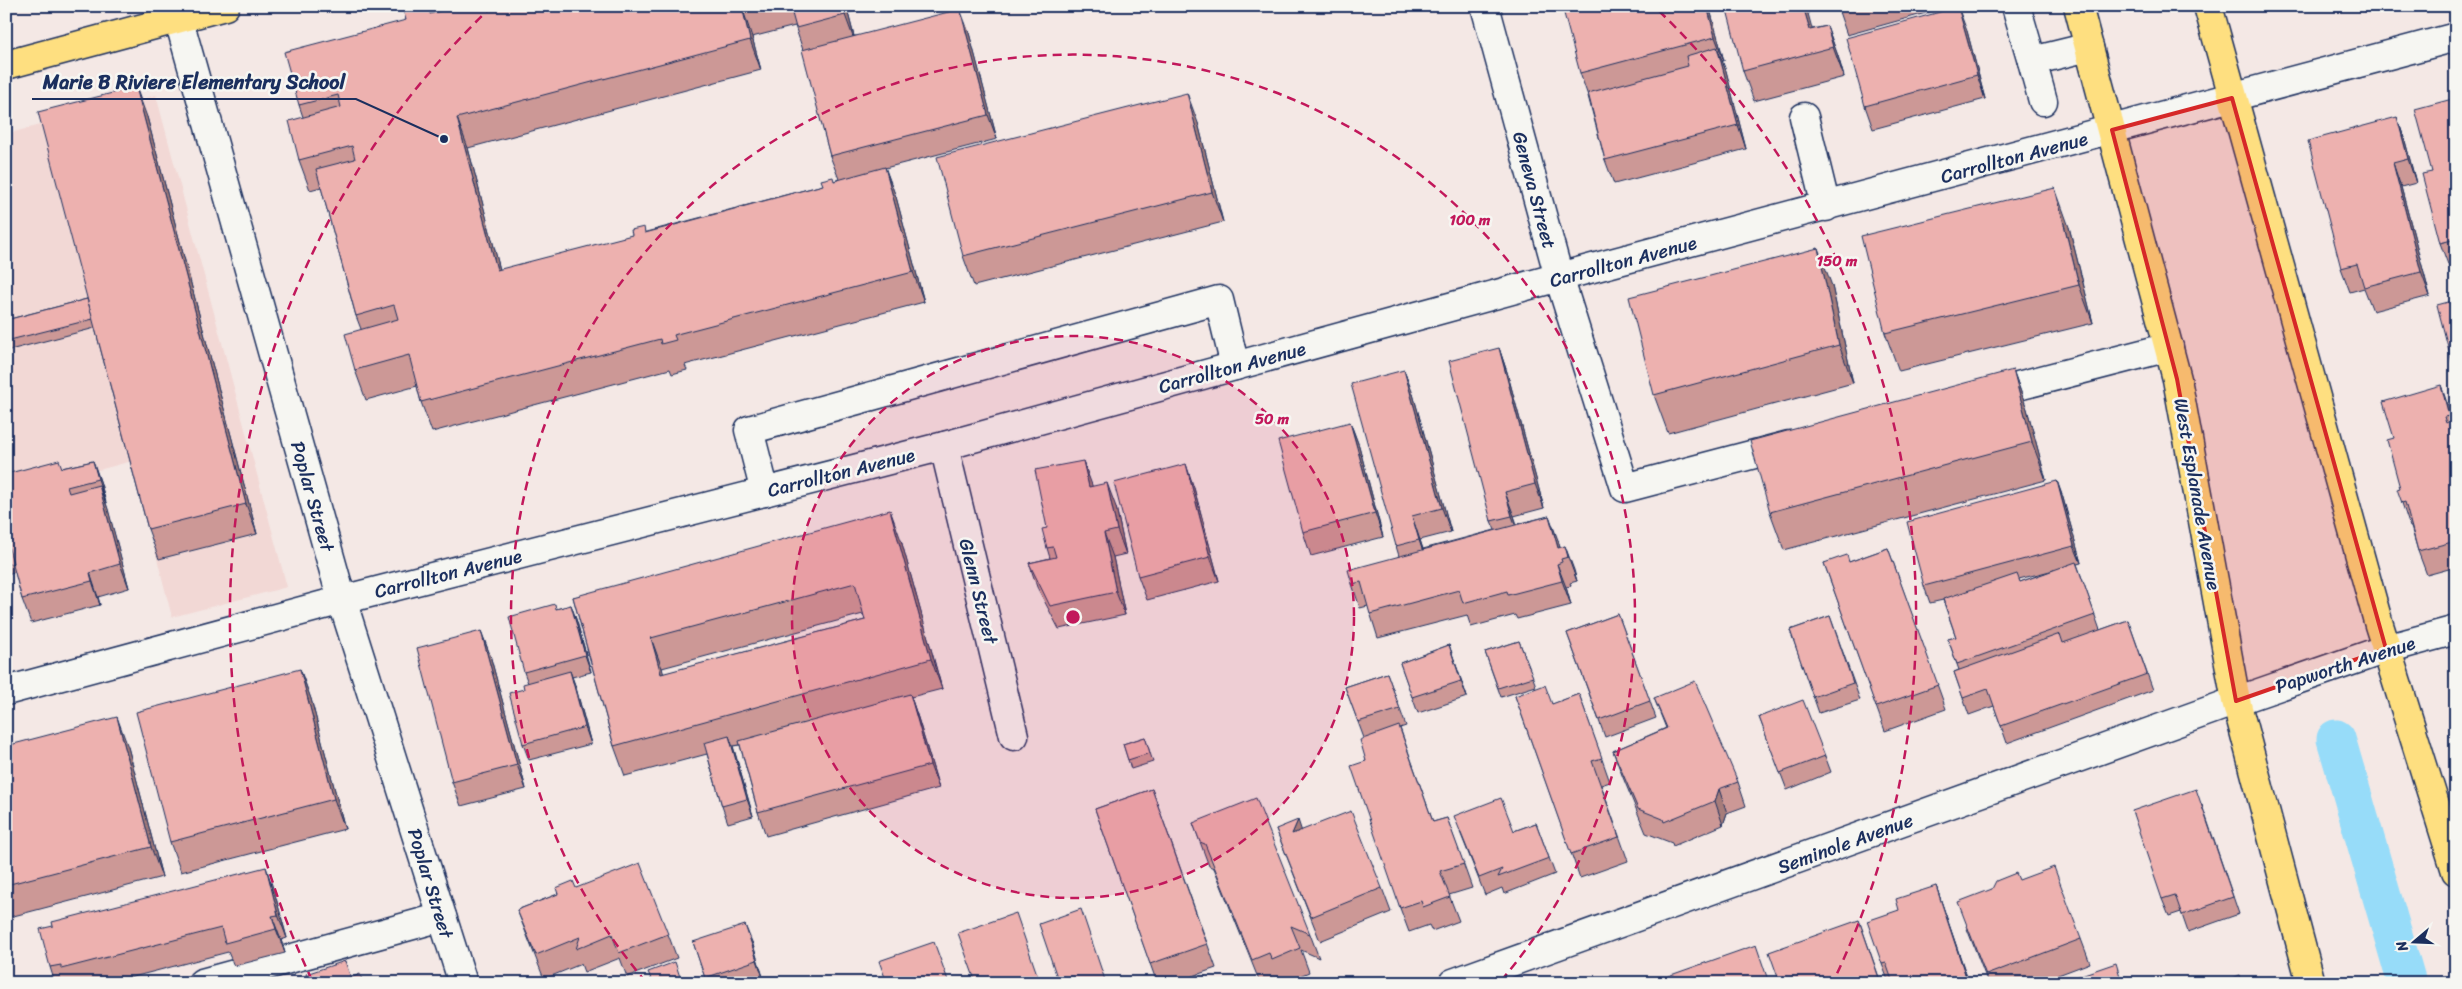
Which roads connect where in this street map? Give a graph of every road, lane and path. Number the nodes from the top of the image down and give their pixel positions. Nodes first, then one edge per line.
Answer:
1 (225, 6) edge
2 (1485, 6) edge
3 (2016, 6) edge
4 (2078, 6) edge
5 (2208, 6) edge
6 (176, 12) edge
7 (2456, 37) edge
8 (2089, 46) junction
9 (2032, 61) junction
10 (6, 64) edge
11 (2232, 98) junction
12 (2043, 102) dead end
13 (1804, 117) dead end
14 (2112, 130) junction
15 (1826, 206) junction
16 (1559, 277) junction
17 (2169, 347) junction
18 (1235, 366) junction
19 (1959, 401) edge
20 (1816, 438) edge
21 (944, 446) junction
22 (765, 492) junction
23 (342, 600) junction
24 (2456, 630) edge
25 (2386, 649) junction
26 (6, 691) edge
27 (2236, 701) junction
28 (1014, 736) dead end
29 (2456, 871) edge
30 (442, 917) junction
31 (202, 983) edge
32 (463, 983) edge
33 (1454, 983) edge
34 (2311, 983) edge

1 - 6 main road
2 - 16 street, Geneva Street
3 - 9 street
4 - 8 main road, West Esplanade Avenue
5 - 11 main road
6 - 10 main road
6 - 23 street, Poplar Street
7 - 11 street, Carrollton Avenue
8 - 9 street
8 - 14 main road, West Esplanade Avenue
9 - 12 street
11 - 14 street, Carrollton Avenue
11 - 25 main road
13 - 15 street
14 - 15 street, Carrollton Avenue
14 - 17 main road, West Esplanade Avenue
15 - 16 street, Carrollton Avenue
16 - 18 street, Carrollton Avenue
16 - 20 street, Geneva Street
17 - 19 street
17 - 27 main road, West Esplanade Avenue
18 - 21 street, Carrollton Avenue
18 - 22 street
21 - 22 street, Carrollton Avenue
21 - 28 street, Glenn Street
22 - 23 street, Carrollton Avenue
23 - 26 street, Carrollton Avenue
23 - 30 street, Poplar Street
24 - 25 street, Papworth Avenue
25 - 27 street, Papworth Avenue
25 - 29 main road
27 - 33 street, Seminole Avenue
27 - 34 main road, West Esplanade Avenue
30 - 31 street
30 - 32 street, Poplar Street

